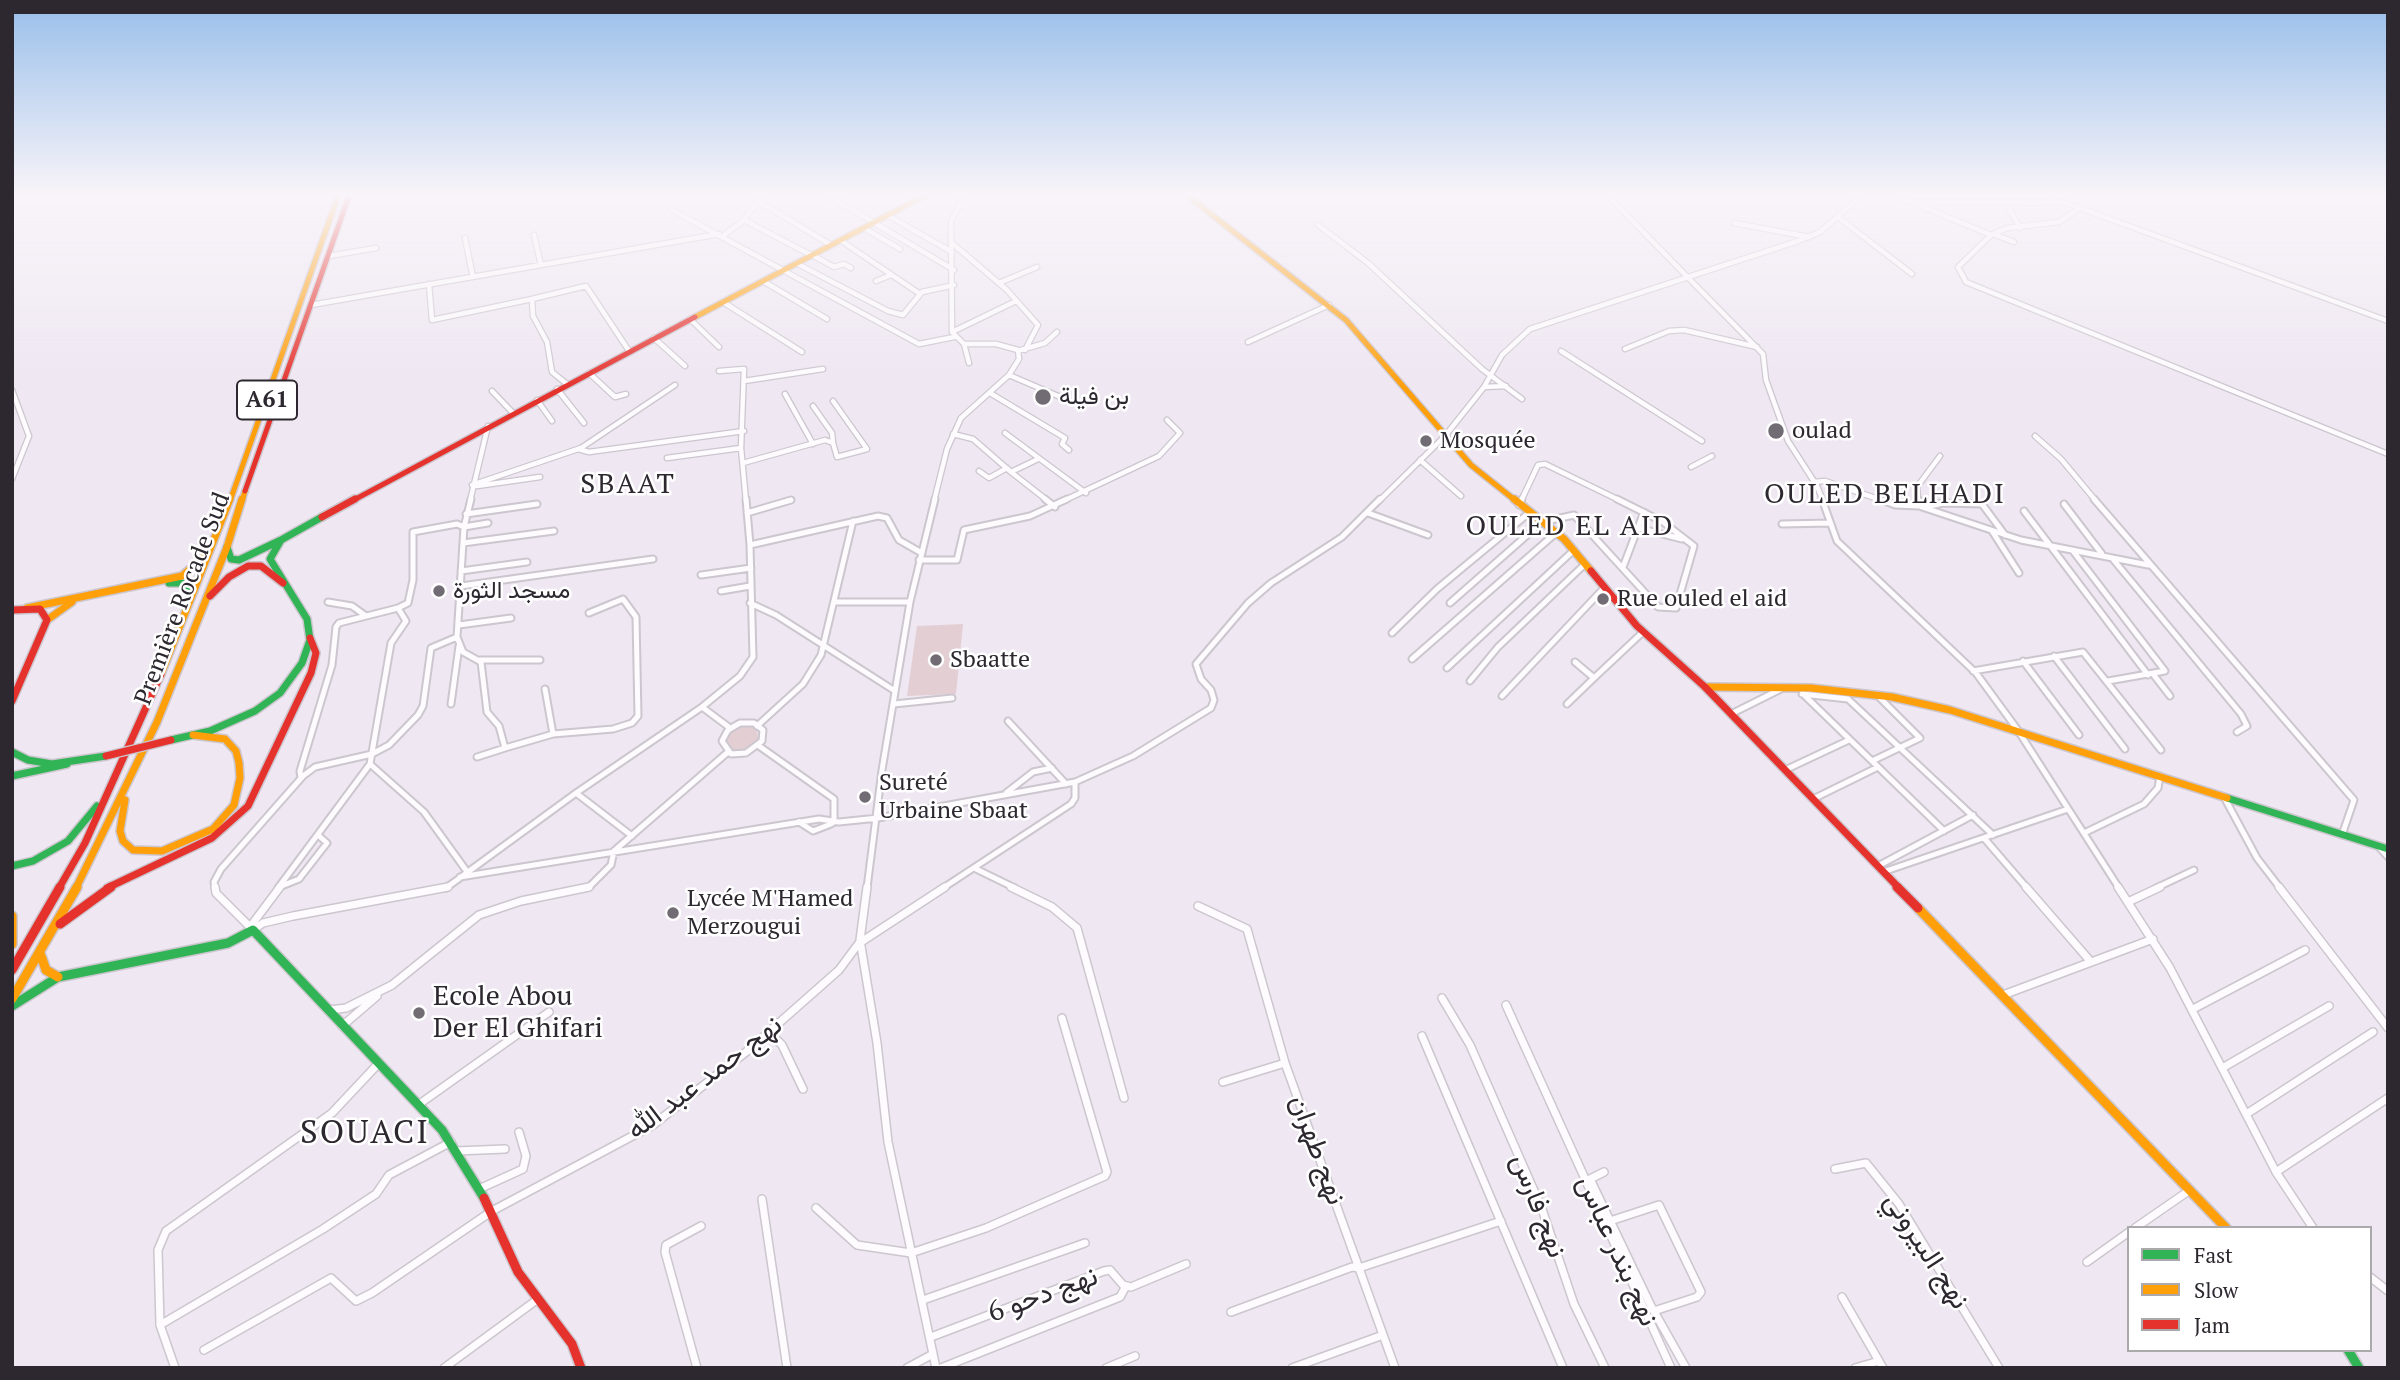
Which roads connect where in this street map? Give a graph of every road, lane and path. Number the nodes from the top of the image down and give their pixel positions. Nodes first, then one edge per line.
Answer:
1 (315, 260) edge
2 (327, 260) edge
3 (470, 260) edge
4 (540, 260) edge
5 (569, 260) edge
6 (769, 260) edge
7 (801, 260) edge
8 (822, 260) edge
9 (870, 260) edge
10 (937, 260) edge
11 (952, 260) edge
12 (972, 260) edge
13 (1271, 260) edge
14 (1365, 260) edge
15 (1672, 260) edge
16 (1738, 260) edge
17 (1894, 260) edge
18 (1965, 260) edge
19 (2223, 260) edge
20 (796, 263) junction
21 (541, 265) junction
22 (1037, 267) dead end
23 (851, 268) dead end
24 (785, 269) junction
25 (953, 270) junction
26 (1912, 274) dead end
27 (891, 275) junction
28 (473, 277) junction
29 (1688, 277) junction
30 (763, 281) junction
31 (876, 281) dead end
32 (999, 283) junction
33 (429, 284) junction
34 (954, 285) junction
35 (919, 295) junction
36 (532, 299) junction
37 (1016, 301) junction
38 (723, 302) junction
39 (311, 304) junction
40 (1329, 305) junction
41 (690, 319) junction
42 (827, 319) dead end
43 (2388, 321) edge
44 (1057, 332) dead end
45 (953, 334) junction
46 (654, 338) junction
47 (1248, 342) dead end
48 (964, 344) junction
49 (719, 347) dead end
50 (1758, 347) junction
51 (1625, 349) dead end
52 (1021, 350) junction
53 (629, 351) junction
54 (1561, 351) dead end
55 (802, 352) dead end
56 (969, 363) dead end
57 (685, 366) dead end
58 (823, 369) dead end
59 (719, 371) dead end
60 (589, 373) junction
61 (1009, 375) junction
62 (1491, 375) junction
63 (744, 381) junction
64 (567, 384) junction
65 (675, 385) dead end
66 (1506, 386) junction
67 (1484, 387) junction
68 (557, 389) junction
69 (12, 390) edge
70 (492, 391) dead end
71 (990, 393) junction
72 (626, 394) dead end
73 (785, 394) dead end
74 (1522, 399) dead end
75 (537, 400) junction
76 (832, 401) dead end
77 (1072, 402) dead end
78 (813, 406) dead end
79 (513, 413) junction
80 (1167, 420) dead end
81 (552, 421) dead end
82 (584, 423) dead end
83 (488, 426) junction
84 (744, 430) junction
85 (1005, 433) dead end
86 (953, 434) junction
87 (1445, 436) junction
88 (2035, 436) dead end
89 (1702, 441) dead end
90 (833, 443) junction
91 (813, 444) junction
92 (741, 447) junction
93 (578, 449) junction
94 (1069, 450) dead end
95 (2388, 454) edge
96 (1712, 456) dead end
97 (1940, 456) dead end
98 (667, 458) dead end
99 (1038, 459) junction
100 (1420, 460) junction
101 (743, 463) junction
102 (1690, 467) dead end
103 (1009, 470) junction
104 (979, 471) dead end
105 (540, 477) dead end
106 (12, 480) edge
107 (1814, 482) junction
108 (472, 486) junction
109 (1086, 493) junction
110 (1461, 496) dead end
111 (791, 500) dead end
112 (537, 504) dead end
113 (2064, 504) dead end
114 (1519, 505) junction
115 (1055, 507) junction
116 (1922, 507) junction
117 (2024, 511) dead end
118 (1530, 512) junction
119 (1644, 512) junction
120 (747, 513) junction
121 (1368, 513) junction
122 (466, 514) junction
123 (853, 520) junction
124 (1542, 522) junction
125 (488, 523) dead end
126 (1830, 523) junction
127 (1782, 524) dead end
128 (464, 527) junction
129 (1638, 528) junction
130 (554, 531) dead end
131 (1992, 531) junction
132 (1557, 533) junction
133 (1428, 535) dead end
134 (2004, 535) junction
135 (281, 540) junction
136 (1688, 540) junction
137 (463, 543) junction
138 (750, 545) junction
139 (2049, 546) junction
140 (227, 547) junction
141 (213, 548) junction
142 (1574, 550) junction
143 (2073, 551) junction
144 (920, 552) junction
145 (2102, 554) junction
146 (2112, 558) junction
147 (653, 559) dead end
148 (919, 560) junction
149 (527, 562) dead end
150 (1585, 564) junction
151 (2148, 565) junction
152 (1623, 567) junction
153 (751, 568) junction
154 (461, 571) junction
155 (2019, 573) dead end
156 (701, 575) dead end
157 (283, 583) junction
158 (461, 586) junction
159 (750, 586) junction
160 (1604, 588) junction
161 (721, 591) dead end
162 (205, 601) junction
163 (328, 602) dead end
164 (835, 602) junction
165 (910, 602) junction
166 (190, 603) junction
167 (750, 603) junction
168 (1450, 603) dead end
169 (27, 608) junction
170 (398, 608) junction
171 (12, 610) edge
172 (589, 613) dead end
173 (366, 616) junction
174 (510, 618) dead end
175 (47, 620) junction
176 (459, 625) junction
177 (1643, 632) junction
178 (1392, 633) dead end
179 (457, 637) junction
180 (310, 638) junction
181 (459, 646) junction
182 (824, 647) junction
183 (2054, 656) junction
184 (1412, 659) dead end
185 (480, 660) junction
186 (540, 660) dead end
187 (2023, 661) junction
188 (1575, 662) dead end
189 (1447, 668) dead end
190 (1973, 671) junction
191 (2150, 675) junction
192 (1594, 678) junction
193 (1470, 681) dead end
194 (2108, 681) junction
195 (1705, 687) junction
196 (1786, 687) junction
197 (1795, 687) junction
198 (545, 689) dead end
199 (895, 691) junction
200 (1802, 694) junction
201 (1877, 695) junction
202 (1502, 696) dead end
203 (2170, 696) dead end
204 (952, 698) dead end
205 (12, 701) edge
206 (451, 704) dead end
207 (894, 704) junction
208 (1567, 704) dead end
209 (702, 707) junction
210 (1731, 713) junction
211 (1008, 721) dead end
212 (757, 726) junction
213 (730, 728) junction
214 (2017, 729) junction
215 (2237, 732) dead end
216 (553, 734) junction
217 (193, 735) junction
218 (2079, 735) dead end
219 (1849, 740) junction
220 (759, 746) junction
221 (505, 748) junction
222 (1900, 748) junction
223 (2125, 749) dead end
224 (2161, 750) dead end
225 (12, 752) edge
226 (728, 752) junction
227 (372, 754) junction
228 (477, 757) dead end
229 (1872, 761) junction
230 (67, 764) junction
231 (370, 764) junction
232 (1878, 767) junction
233 (1052, 768) junction
234 (1785, 770) junction
235 (12, 776) edge
236 (117, 776) junction
237 (2160, 776) junction
238 (301, 778) junction
239 (1074, 782) junction
240 (1066, 784) junction
241 (127, 788) junction
242 (576, 793) junction
243 (1005, 794) junction
244 (2223, 796) junction
245 (1813, 799) junction
246 (2068, 810) junction
247 (1973, 816) junction
248 (878, 818) junction
249 (834, 822) junction
250 (1944, 831) junction
251 (2084, 833) junction
252 (318, 835) junction
253 (1993, 835) junction
254 (2342, 835) junction
255 (632, 836) junction
256 (1984, 838) junction
257 (2379, 847) junction
258 (2388, 849) edge
259 (614, 851) junction
260 (2388, 857) edge
261 (12, 866) edge
262 (974, 868) junction
263 (1881, 869) junction
264 (2194, 870) dead end
265 (468, 874) junction
266 (279, 887) junction
267 (2128, 902) junction
268 (1198, 906) dead end
269 (12, 916) edge
270 (55, 929) junction
271 (251, 929) junction
272 (2152, 939) junction
273 (860, 941) junction
274 (12, 944) edge
275 (2305, 950) dead end
276 (40, 953) junction
277 (2091, 962) junction
278 (12, 970) edge
279 (58, 977) junction
280 (382, 991) junction
281 (2003, 995) junction
282 (1442, 998) dead end
283 (12, 999) edge
284 (1506, 1005) dead end
285 (12, 1006) edge
286 (2329, 1006) dead end
287 (2193, 1009) junction
288 (326, 1011) junction
289 (549, 1012) dead end
290 (1062, 1018) dead end
291 (342, 1027) junction
292 (2388, 1028) edge
293 (769, 1032) junction
294 (2373, 1032) dead end
295 (1422, 1036) dead end
296 (377, 1063) junction
297 (1285, 1063) junction
298 (2224, 1067) junction
299 (1223, 1082) dead end
300 (803, 1089) dead end
301 (1124, 1098) dead end
302 (2388, 1098) edge
303 (418, 1105) junction
304 (2248, 1112) junction
305 (519, 1132) dead end
306 (1564, 1133) joint
307 (451, 1142) junction
308 (505, 1149) dead end
309 (456, 1151) junction
310 (1835, 1169) dead end
311 (1604, 1172) dead end
312 (2276, 1172) junction
313 (479, 1189) junction
314 (2190, 1190) junction
315 (762, 1199) dead end
316 (816, 1208) dead end
317 (492, 1211) junction
318 (1501, 1221) junction
319 (1610, 1221) junction
320 (701, 1226) dead end
321 (2138, 1226) edge
322 (2224, 1226) edge
323 (2312, 1226) edge
324 (2127, 1233) edge
325 (1085, 1243) dead end
326 (911, 1253) junction
327 (2087, 1262) dead end
328 (1186, 1264) dead end
329 (1359, 1268) junction
330 (2372, 1279) edge
331 (1149, 1280) joint
332 (1126, 1286) junction
333 (2388, 1291) edge
334 (1842, 1297) dead end
335 (538, 1299) junction
336 (923, 1300) junction
337 (1231, 1312) dead end
338 (1655, 1313) junction
339 (1650, 1324) junction
340 (160, 1325) junction
341 (1383, 1335) junction
342 (931, 1337) junction
343 (204, 1350) dead end
344 (2349, 1352) edge
345 (933, 1354) junction
346 (1135, 1356) dead end
347 (1881, 1364) edge
348 (175, 1368) edge
349 (444, 1368) edge
350 (581, 1368) edge
351 (697, 1368) edge
352 (787, 1368) edge
353 (906, 1368) edge
354 (938, 1368) edge
355 (1106, 1368) edge
356 (1292, 1368) edge
357 (1395, 1368) edge
358 (1563, 1368) edge
359 (1605, 1368) edge
360 (1671, 1368) edge
361 (1686, 1368) edge
362 (1855, 1368) edge
363 (1999, 1368) edge
364 (2359, 1368) edge

1 - 141 main road, Première Rocade Sud / A61
2 - 39 main road, Première Rocade Sud / A61
3 - 28 street
4 - 21 street
5 - 21 street
6 - 24 street
7 - 20 main road
8 - 23 street
9 - 27 street
10 - 25 street
11 - 25 street
12 - 32 street
13 - 40 main road
14 - 62 street
15 - 29 street
16 - 29 street
17 - 26 street
18 - 95 street
19 - 43 street
20 - 24 main road
20 - 35 street
21 - 28 street
22 - 32 street
24 - 30 main road
24 - 45 street
25 - 34 street
27 - 31 street
27 - 35 street
28 - 33 street
29 - 50 street
29 - 62 street
30 - 38 main road
30 - 42 street
32 - 37 street
33 - 36 street
33 - 39 street
34 - 35 street
34 - 45 street
36 - 53 street
36 - 64 street
37 - 45 street
37 - 52 street
38 - 41 main road
38 - 55 street
39 - 140 main road, Première Rocade Sud / A61
40 - 47 street
40 - 87 main road
41 - 46 main road
41 - 49 street
44 - 52 street
45 - 48 street
46 - 53 main road
46 - 57 street
48 - 52 street
48 - 56 street
50 - 51 street
50 - 107 street
52 - 61 street
53 - 60 main road
54 - 89 street
58 - 63 street
59 - 63 street
60 - 64 main road
60 - 72 street
61 - 71 street
61 - 77 street
62 - 66 street
62 - 67 street
63 - 84 street
64 - 68 main road
65 - 93 street
66 - 67 street
66 - 74 street
67 - 87 street
68 - 75 main road
68 - 82 street
69 - 106 street
70 - 79 street
71 - 86 street
71 - 94 street
73 - 91 street
75 - 79 main road
75 - 81 street
76 - 90 street
78 - 90 street
79 - 83 main road
80 - 109 street
83 - 108 street
83 - 135 main road
84 - 92 street
84 - 93 street
85 - 99 street
86 - 103 street
86 - 144 street
87 - 100 street
87 - 114 main road
88 - 151 street
90 - 91 street
91 - 101 street
92 - 98 street
92 - 101 street
93 - 108 street
96 - 102 street
97 - 116 street
99 - 103 street
99 - 109 street
100 - 110 street
100 - 121 street
101 - 120 street
103 - 104 street
103 - 115 street
105 - 108 street
107 - 116 street
107 - 126 street
108 - 122 street
109 - 115 street
111 - 120 street
112 - 122 street
113 - 145 street
114 - 118 main road
114 - 119 street
115 - 148 street
116 - 131 street
116 - 134 street
117 - 139 street
118 - 124 main road
118 - 178 street
119 - 129 street
119 - 136 street
120 - 138 street
121 - 133 street
121 - 239 street
122 - 128 street
123 - 138 street
123 - 144 street
123 - 164 street
124 - 132 main road
124 - 152 street
124 - 168 street
125 - 128 street
126 - 127 street
126 - 190 street
128 - 137 street
128 - 170 street
129 - 136 street
129 - 152 street
130 - 137 street
131 - 134 street
131 - 155 street
132 - 142 main road
132 - 184 street
134 - 139 street
135 - 140 main road
135 - 157 main road
136 - 152 street
137 - 154 street
138 - 153 street
139 - 143 street
139 - 191 street
140 - 162 main road, Première Rocade Sud / A61
141 - 166 main road, Première Rocade Sud / A61
141 - 169 main road
142 - 150 main road
142 - 189 street
143 - 145 street
143 - 191 street
144 - 148 street
145 - 146 street
146 - 151 street
146 - 215 street
147 - 158 street
148 - 165 street
149 - 154 street
150 - 160 main road
150 - 193 street
151 - 254 street
153 - 156 street
153 - 159 street
154 - 158 street
157 - 162 main road
157 - 180 main road
158 - 176 street
159 - 161 street
159 - 167 street
160 - 177 main road
160 - 202 street
162 - 241 main road, Première Rocade Sud / A61
163 - 173 street
164 - 165 street
164 - 182 street
165 - 199 street
166 - 175 main road
166 - 236 main road, Première Rocade Sud / A61
167 - 182 street
167 - 209 street
169 - 171 main road
169 - 175 main road
170 - 173 street
170 - 227 street
172 - 216 street
173 - 238 street
174 - 176 street
175 - 205 main road
176 - 179 street
177 - 192 street
177 - 195 main road
179 - 181 street
179 - 227 street
180 - 217 main road
180 - 270 main road
181 - 185 street
181 - 206 street
182 - 199 street
182 - 212 street
183 - 187 street
183 - 194 street
183 - 223 street
185 - 186 street
185 - 221 street
187 - 190 street
187 - 218 street
188 - 192 street
190 - 214 street
191 - 194 street
191 - 203 street
192 - 208 street
194 - 224 street
195 - 196 main road
195 - 210 main road
196 - 197 main road
196 - 210 street
197 - 200 street
197 - 201 main road
198 - 216 street
199 - 207 street
200 - 219 street
200 - 222 street
201 - 214 main road
201 - 222 street
204 - 207 street
207 - 248 street
209 - 213 street
209 - 242 street
210 - 234 main road
211 - 233 street
212 - 213 street
212 - 220 street
213 - 226 street
214 - 237 main road
214 - 246 street
216 - 221 street
217 - 230 main road, bridge
217 - 241 main road
219 - 229 street
219 - 234 street
220 - 226 street
220 - 249 street
221 - 228 street
222 - 229 street
222 - 247 street
225 - 230 main road
226 - 255 street
227 - 231 street
227 - 238 street
229 - 232 street
230 - 235 main road
231 - 252 street
231 - 265 street
232 - 245 street
232 - 250 street
233 - 240 street
233 - 243 street
234 - 245 main road
236 - 261 main road
236 - 278 main road, Première Rocade Sud / A61
237 - 244 main road
237 - 251 street
238 - 271 street
239 - 240 street
239 - 262 street
240 - 243 street
241 - 270 main road, Première Rocade Sud / A61
242 - 255 street
242 - 265 street
243 - 248 street
244 - 254 main road
244 - 292 street
245 - 263 main road
246 - 251 street
246 - 253 street
247 - 250 street
247 - 253 street
248 - 249 street
248 - 273 street
249 - 259 street
250 - 263 street
251 - 267 street
252 - 266 street
252 - 266 street
253 - 256 street
254 - 257 main road
255 - 259 street
256 - 263 street
256 - 277 street
257 - 258 main road
257 - 260 street
259 - 265 street
259 - 280 street
262 - 273 street
262 - 301 street
263 - 281 main road
264 - 267 street
265 - 271 street
266 - 271 street
267 - 272 street
268 - 297 street, نهج طهران
269 - 274 main road
270 - 276 main road, Première Rocade Sud / A61
271 - 279 main road
271 - 288 main road
272 - 277 street
272 - 287 street
273 - 293 street, نهج حمد عبد الله
273 - 326 street
275 - 287 street
276 - 279 main road
276 - 283 main road, Première Rocade Sud / A61
277 - 281 street
279 - 285 main road
280 - 288 street
280 - 291 street
281 - 314 main road
282 - 359 street, نهج فارس
284 - 306 street
286 - 298 street
287 - 298 street
288 - 291 main road
289 - 303 street
290 - 326 street
291 - 296 main road
293 - 300 street
293 - 317 street, نهج حمد عبد الله
294 - 304 street
295 - 318 street
296 - 303 main road
296 - 340 street
297 - 299 street
297 - 329 street, نهج طهران
298 - 304 street
302 - 312 street
303 - 307 main road
304 - 312 street
305 - 313 street
306 - 339 street, نهج بندر عباس
307 - 309 main road
307 - 340 street
308 - 309 street
309 - 313 main road
310 - 363 street, نهج البيروني
311 - 319 street
312 - 323 street
313 - 317 main road
314 - 321 street
314 - 322 main road
315 - 352 street
316 - 326 street
317 - 335 main road
317 - 343 street, نهج حمد عبد الله
318 - 329 street
318 - 358 street
319 - 338 street
319 - 338 street
320 - 351 street
324 - 327 street
325 - 336 street
326 - 336 street
328 - 331 street
329 - 337 street
329 - 341 street, نهج طهران
330 - 333 street
331 - 332 street, نهج دحو 6
332 - 342 street, نهج دحو 6
332 - 354 street
334 - 347 street
335 - 349 street
335 - 350 main road
336 - 342 street
338 - 339 street
338 - 361 street
339 - 360 street, نهج بندر عباس
340 - 348 street
341 - 356 street
341 - 357 street, نهج طهران
342 - 345 street
344 - 364 main road
345 - 353 street
345 - 354 street
346 - 355 street
347 - 362 street

